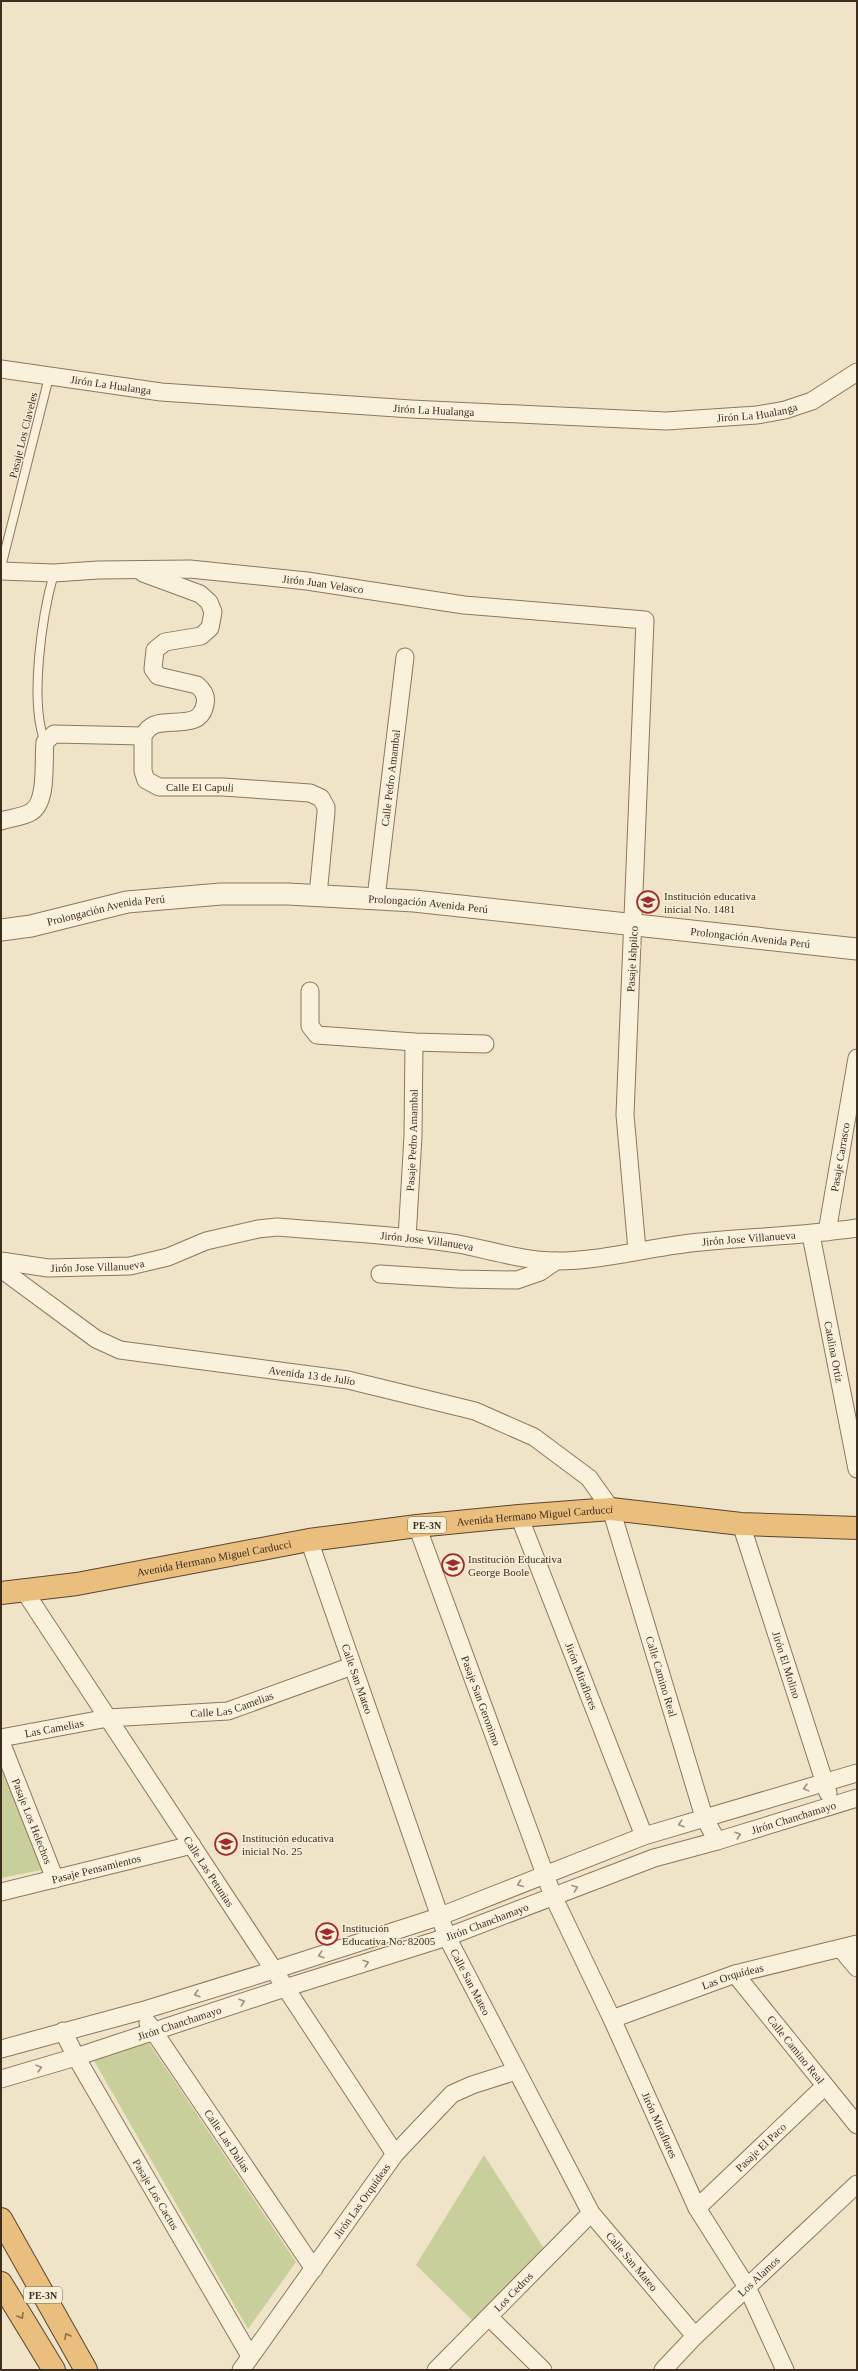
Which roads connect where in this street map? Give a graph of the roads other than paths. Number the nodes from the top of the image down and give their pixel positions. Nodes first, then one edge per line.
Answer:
1 (1, 369) edge
2 (857, 372) edge
3 (49, 377) junction
4 (1, 567) edge
5 (1, 571) edge
6 (137, 571) junction
7 (54, 573) junction
8 (645, 620) joint
9 (405, 657) dead end
10 (143, 736) junction
11 (46, 742) junction
12 (1, 821) edge
13 (318, 895) junction
14 (376, 898) junction
15 (634, 926) junction
16 (1, 930) edge
17 (857, 949) edge
18 (310, 991) dead end
19 (414, 1042) junction
20 (485, 1044) dead end
21 (857, 1058) edge
22 (857, 1228) edge
23 (819, 1234) junction
24 (407, 1238) junction
25 (637, 1250) junction
26 (1, 1261) edge
27 (556, 1261) junction
28 (1, 1269) edge
29 (380, 1274) dead end
30 (857, 1469) edge
31 (611, 1510) junction
32 (519, 1516) junction
33 (741, 1524) junction
34 (418, 1526) junction
35 (857, 1528) edge
36 (309, 1540) junction
37 (22, 1589) junction
38 (1, 1593) edge
39 (352, 1666) junction
40 (108, 1718) junction
41 (1, 1738) edge
42 (1, 1742) edge
43 (857, 1773) edge
44 (825, 1783) junction
45 (857, 1798) edge
46 (832, 1805) junction
47 (704, 1817) junction
48 (644, 1836) junction
49 (717, 1841) junction
50 (192, 1846) junction
51 (545, 1875) junction
52 (55, 1879) junction
53 (1, 1892) edge
54 (553, 1896) junction
55 (438, 1916) junction
56 (447, 1937) junction
57 (857, 1944) edge
58 (841, 1949) junction
59 (857, 1968) edge
60 (274, 1970) junction
61 (735, 1974) junction
62 (285, 1988) junction
63 (141, 2011) junction
64 (612, 2019) junction
65 (63, 2031) junction
66 (154, 2032) junction
67 (1, 2049) edge
68 (76, 2058) junction
69 (516, 2071) junction
70 (1, 2079) edge
71 (825, 2086) junction
72 (857, 2125) edge
73 (395, 2154) junction
74 (857, 2184) edge
75 (697, 2208) junction
76 (591, 2213) junction
77 (1, 2219) edge
78 (314, 2270) junction
79 (1, 2283) edge
80 (747, 2287) junction
81 (489, 2317) junction
82 (695, 2336) junction
83 (246, 2363) edge
84 (54, 2370) edge
85 (86, 2370) edge
86 (436, 2370) edge
87 (543, 2370) edge
88 (663, 2370) edge
89 (785, 2370) edge

1 - 3 street, Jirón La Hualanga
2 - 3 street, Jirón La Hualanga
3 - 4 lane, Pasaje Los Claveles
5 - 7 street, Jirón Juan Velasco
6 - 7 street, Jirón Juan Velasco
6 - 8 street, Jirón Juan Velasco
6 - 10 street
7 - 11 lane
8 - 15 street, Pasaje Ishpilco
9 - 14 street, Calle Pedro Amambal
10 - 11 street
10 - 13 street, Calle El Capuli
11 - 12 street
13 - 14 street, Prolongación Avenida Perú
13 - 16 street, Prolongación Avenida Perú
14 - 15 street, Prolongación Avenida Perú
15 - 17 street, Prolongación Avenida Perú
15 - 25 street, Pasaje Ishpilco
18 - 19 street
19 - 20 street
19 - 24 street, Pasaje Pedro Amambal
21 - 23 street, Pasaje Carrasco
22 - 23 street, Jirón Jose Villanueva
23 - 25 street, Jirón Jose Villanueva
23 - 30 street, Catalina Ortiz
24 - 26 street, Jirón Jose Villanueva
24 - 27 street, Jirón Jose Villanueva
25 - 27 street, Jirón Jose Villanueva
27 - 29 street
28 - 31 street, Avenida 13 de Julio
31 - 32 highway, Avenida Hermano Miguel Carducci / PE-3N
31 - 33 highway, Avenida Hermano Miguel Carducci / PE-3N
31 - 47 street, Calle Camino Real
32 - 34 highway, Avenida Hermano Miguel Carducci / PE-3N
32 - 48 street, Jirón Miraflores
33 - 35 highway, Avenida Hermano Miguel Carducci / PE-3N
33 - 44 street, Jirón El Molino
34 - 36 highway, Avenida Hermano Miguel Carducci / PE-3N
34 - 51 street, Pasaje San Geronimo
36 - 37 highway, Avenida Hermano Miguel Carducci / PE-3N
36 - 39 street, Calle San Mateo
37 - 38 highway, Avenida Hermano Miguel Carducci / PE-3N
37 - 40 street, Calle Las Petunias
39 - 40 street, Calle Las Camelias
39 - 55 street, Calle San Mateo
40 - 41 street, Las Camelias
40 - 50 street, Calle Las Petunias
42 - 52 street, Pasaje Los Helechos
43 - 44 street, Jirón Chanchamayo
44 - 46 street, Jirón El Molino
44 -> 47 street, Jirón Chanchamayo
45 - 46 street, Jirón Chanchamayo
49 -> 46 street, Jirón Chanchamayo
47 -> 48 street, Jirón Chanchamayo
47 - 49 street, Calle Camino Real
48 - 51 street, Jirón Chanchamayo
54 -> 49 street, Jirón Chanchamayo
50 - 52 street, Pasaje Pensamientos
50 - 60 street, Calle Las Petunias
51 - 54 street, Jirón Miraflores
51 -> 55 street, Jirón Chanchamayo
52 - 53 street, Pasaje Pensamientos
54 - 56 street, Jirón Chanchamayo
54 - 64 street, Jirón Miraflores
55 - 56 street, Calle San Mateo
55 -> 60 street, Jirón Chanchamayo
62 -> 56 street, Jirón Chanchamayo
56 - 69 street, Calle San Mateo
57 - 58 street, Las Orquídeas
58 - 59 street
58 - 61 street, Las Orquídeas
60 - 62 street, Calle Las Petunias
60 -> 63 street, Jirón Chanchamayo
61 - 64 street, Las Orquídeas
61 - 71 street, Calle Camino Real
66 -> 62 street, Jirón Chanchamayo
62 - 73 street, Calle Las Petunias
63 - 65 street, Jirón Chanchamayo
63 - 66 street, Calle Las Dalias
64 - 75 street, Jirón Miraflores
65 - 67 street, Jirón Chanchamayo
65 - 68 street, Pasaje Los Cactus
66 - 68 street, Jirón Chanchamayo
66 - 78 street, Calle Las Dalias
70 -> 68 street, Jirón Chanchamayo
68 - 83 street, Pasaje Los Cactus
69 - 73 street, Jirón Las Orquídeas
69 - 76 street, Calle San Mateo
71 - 72 street, Calle Camino Real
71 - 75 street, Pasaje El Paco
73 - 78 street, Jirón Las Orquídeas
74 - 80 street, Los Alamos
75 - 80 street, Jirón Miraflores
76 - 81 street, Los Cedros
76 - 82 street, Calle San Mateo
85 -> 77 highway, PE-3N
78 - 83 street, Jirón Las Orquídeas
79 -> 84 highway, PE-3N
80 - 82 street, Los Alamos
80 - 89 street, Jirón Miraflores
81 - 86 street, Los Cedros
81 - 87 street
82 - 88 street, Los Alamos

